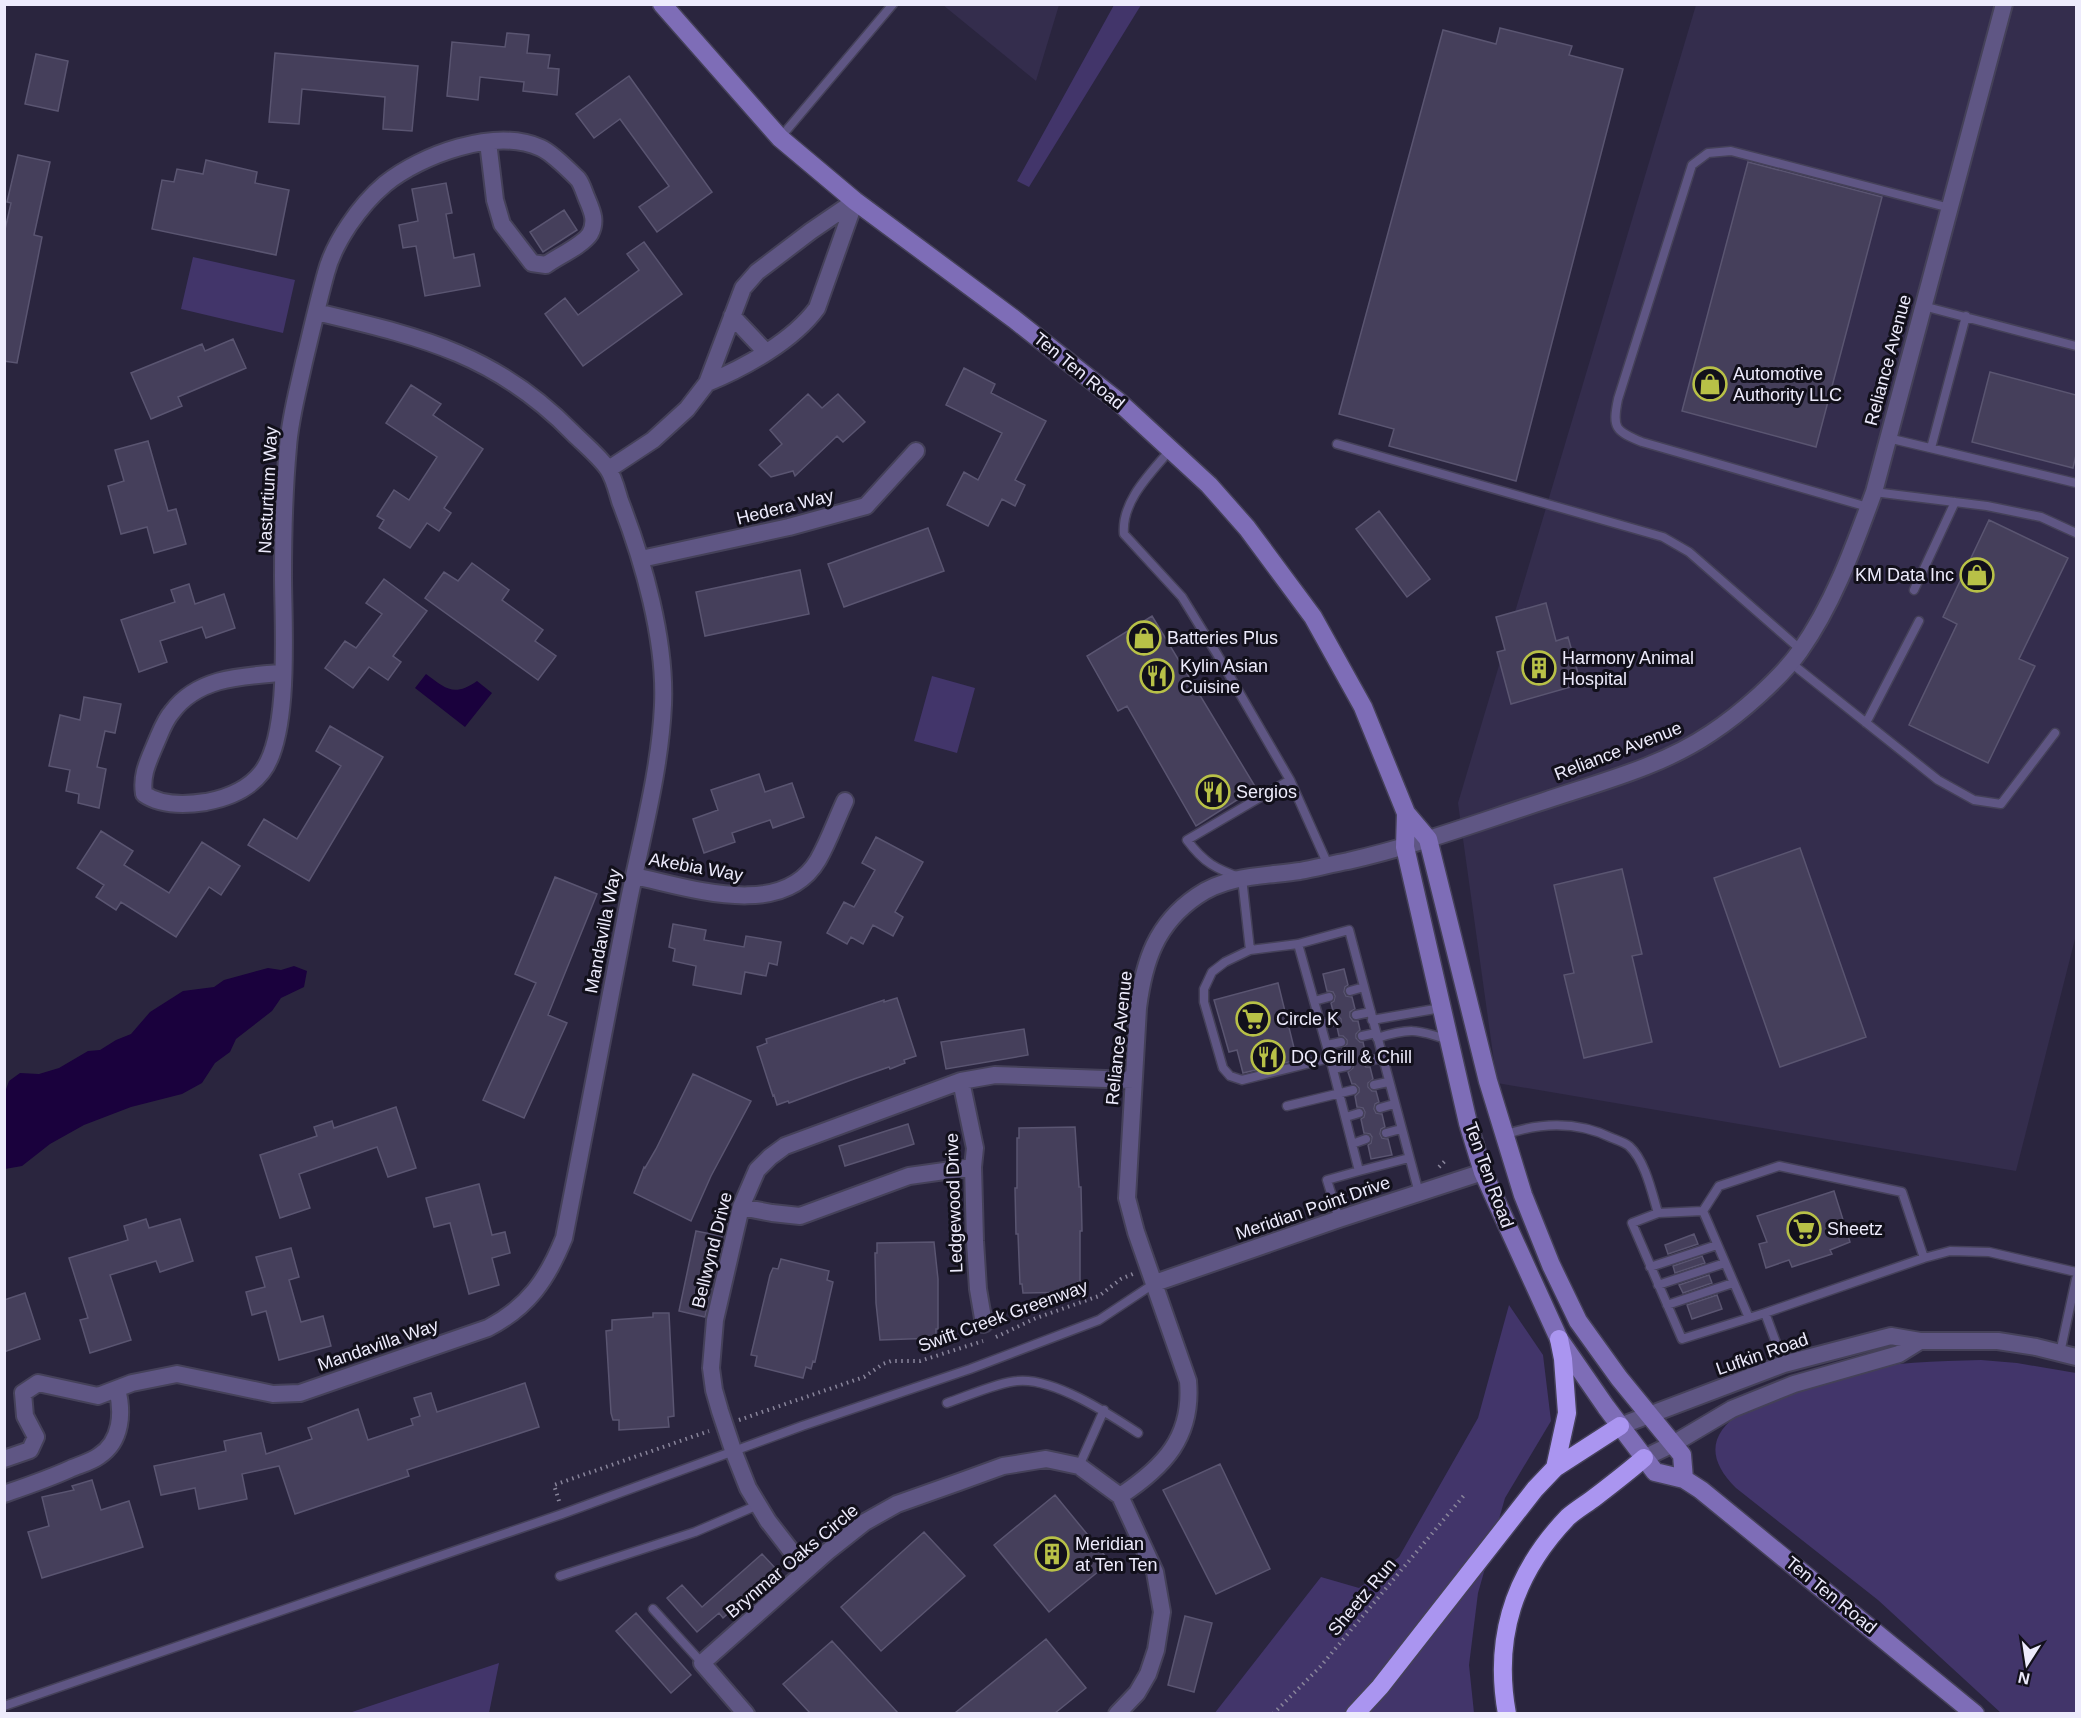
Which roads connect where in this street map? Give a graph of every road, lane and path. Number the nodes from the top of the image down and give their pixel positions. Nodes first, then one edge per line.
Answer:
1 (662, 4) edge
2 (893, 4) edge
3 (2004, 4) edge
4 (780, 138) junction
5 (488, 142) junction
6 (855, 201) junction
7 (1950, 208) junction
8 (1923, 306) junction
9 (316, 312) junction
10 (732, 316) junction
11 (1966, 316) junction
12 (2076, 346) edge
13 (765, 351) junction
14 (707, 383) junction
15 (1887, 438) junction
16 (1337, 444) dead end
17 (1931, 448) junction
18 (1171, 449) junction
19 (916, 451) dead end
20 (609, 470) junction
21 (2076, 483) edge
22 (1871, 499) junction
23 (1955, 502) junction
24 (2076, 533) edge
25 (641, 559) junction
26 (1914, 590) dead end
27 (1919, 621) dead end
28 (1801, 650) junction
29 (1791, 663) junction
30 (282, 673) junction
31 (1866, 723) junction
32 (2055, 733) dead end
33 (1290, 780) junction
34 (845, 801) dead end
35 (1407, 813) junction
36 (1428, 839) junction
37 (1405, 847) junction
38 (1328, 865) junction
39 (633, 876) junction
40 (1242, 878) junction
41 (1298, 944) junction
42 (1250, 950) junction
43 (1364, 987) junction
44 (1350, 991) dead end
45 (1329, 997) dead end
46 (1314, 1001) junction
47 (1441, 1008) junction
48 (1356, 1015) dead end
49 (1372, 1016) junction
50 (1335, 1021) dead end
51 (1321, 1024) junction
52 (1376, 1035) junction
53 (1362, 1036) dead end
54 (1448, 1040) junction
55 (1341, 1042) dead end
56 (1327, 1045) junction
57 (1330, 1058) junction
58 (1382, 1058) junction
59 (1368, 1061) dead end
60 (1347, 1066) dead end
61 (1333, 1069) junction
62 (1133, 1080) junction
63 (961, 1081) junction
64 (1388, 1082) junction
65 (1374, 1085) dead end
66 (1353, 1090) dead end
67 (1339, 1094) junction
68 (1394, 1104) junction
69 (1287, 1106) dead end
70 (1380, 1108) dead end
71 (1359, 1113) dead end
72 (1346, 1117) junction
73 (1401, 1129) junction
74 (1386, 1133) dead end
75 (1504, 1135) junction
76 (1366, 1139) dead end
77 (1352, 1144) junction
78 (1408, 1158) junction
79 (973, 1167) junction
80 (1359, 1171) junction
81 (1483, 1172) junction
82 (1419, 1193) junction
83 (741, 1207) junction
84 (1703, 1210) junction
85 (1658, 1213) junction
86 (1339, 1219) junction
87 (1717, 1245) junction
88 (1924, 1258) junction
89 (1725, 1263) junction
90 (1650, 1267) junction
91 (1139, 1272) dead end
92 (2076, 1272) edge
93 (2076, 1279) edge
94 (1155, 1283) junction
95 (1733, 1283) junction
96 (1658, 1285) junction
97 (1667, 1305) junction
98 (1765, 1312) junction
99 (1749, 1318) junction
100 (984, 1324) dead end
101 (1559, 1339) junction
102 (1920, 1341) junction
103 (2060, 1353) junction
104 (2076, 1357) edge
105 (1784, 1364) junction
106 (117, 1389) junction
107 (947, 1403) dead end
108 (1104, 1410) junction
109 (1650, 1416) junction
110 (736, 1421) dead end
111 (1620, 1426) junction
112 (717, 1428) dead end
113 (1138, 1433) dead end
114 (1673, 1444) junction
115 (732, 1450) junction
116 (4, 1458) edge
117 (1644, 1458) junction
118 (1079, 1466) junction
119 (1555, 1468) junction
120 (1684, 1479) junction
121 (1466, 1493) dead end
122 (4, 1494) edge
123 (1120, 1496) junction
124 (758, 1505) junction
125 (562, 1514) junction
126 (807, 1570) junction
127 (560, 1576) dead end
128 (653, 1609) dead end
129 (702, 1663) junction
130 (4, 1706) edge
131 (746, 1713) edge
132 (1116, 1713) edge
133 (1273, 1713) edge
134 (1355, 1713) edge
135 (1507, 1713) edge
136 (1975, 1713) edge

1 - 4 main road, Ten Ten Road
2 - 4 lane
3 - 7 street, Reliance Avenue
4 - 6 main road, Ten Ten Road
5 - 5 street, Nasturtium Way
5 - 9 street, Nasturtium Way
6 - 10 street
6 - 13 street
6 - 18 main road, Ten Ten Road
7 - 8 street, Reliance Avenue
7 - 22 lane
8 - 11 lane
8 - 15 street, Reliance Avenue
9 - 20 street, Mandavilla Way
9 - 30 street, Nasturtium Way
10 - 13 street
10 - 14 street
11 - 12 lane
11 - 17 lane
13 - 14 street
14 - 20 street
15 - 17 lane
15 - 22 street, Reliance Avenue
16 - 28 lane
17 - 21 lane
18 - 33 lane
18 - 35 main road, Ten Ten Road
19 - 25 street, Hedera Way
20 - 25 street, Mandavilla Way
22 - 23 lane
22 - 28 street, Reliance Avenue
23 - 24 lane
23 - 26 lane
25 - 39 street, Mandavilla Way
27 - 31 lane
28 - 29 street, Reliance Avenue
29 - 31 lane
29 - 36 street, Reliance Avenue
30 - 30 street, Nasturtium Way
31 - 32 lane
33 - 38 lane
33 - 40 lane
34 - 39 street, Akebia Way
35 - 36 main road, Ten Ten Road
35 - 37 main road, Ten Ten Road
36 - 37 street, Reliance Avenue
36 - 75 main road, Ten Ten Road
37 - 38 street, Reliance Avenue
37 - 47 main road, Ten Ten Road
38 - 40 street, Reliance Avenue
39 - 106 street, Mandavilla Way
40 - 42 lane
40 - 62 street, Reliance Avenue
41 - 42 lane
41 - 43 lane
41 - 46 lane
42 - 57 lane
43 - 44 lane
43 - 49 lane
45 - 46 lane
46 - 51 lane
47 - 49 lane
47 - 54 main road, Ten Ten Road
48 - 49 lane
49 - 52 lane
50 - 51 lane
51 - 56 lane
52 - 53 lane
52 - 54 lane
52 - 58 lane
54 - 81 main road, Ten Ten Road
55 - 56 lane
56 - 57 lane
57 - 61 lane
58 - 59 lane
58 - 64 lane
60 - 61 lane
61 - 67 lane
62 - 63 street, Bellwynd Drive
62 - 94 street, Reliance Avenue
63 - 79 street, Ledgewood Drive
63 - 83 street, Bellwynd Drive
64 - 65 lane
64 - 68 lane
66 - 67 lane
67 - 69 lane
67 - 72 lane
68 - 70 lane
68 - 73 lane
71 - 72 lane
72 - 77 lane
73 - 74 lane
73 - 78 lane
75 - 85 lane
75 - 109 main road, Ten Ten Road
76 - 77 lane
77 - 80 lane
78 - 80 lane
78 - 82 lane
79 - 83 street
79 - 100 street, Ledgewood Drive
80 - 86 lane
81 - 82 street, Meridian Point Drive
81 - 101 main road, Ten Ten Road
82 - 86 street, Meridian Point Drive
83 - 115 street, Bellwynd Drive
84 - 85 lane
84 - 87 lane
84 - 88 lane
85 - 90 lane
86 - 94 street, Meridian Point Drive
87 - 89 lane
87 - 90 lane
88 - 92 lane
88 - 98 lane
89 - 95 lane
89 - 96 lane
90 - 96 lane
91 - 110 path, Swift Creek Greenway
93 - 103 lane
94 - 115 lane
94 - 123 street, Reliance Avenue
95 - 97 lane
95 - 99 lane
96 - 97 lane
97 - 99 lane
98 - 99 lane
98 - 105 lane
101 - 111 main road, Ten Ten Road
101 - 119 highway
102 - 103 street, Lufkin Road
102 - 105 street, Lufkin Road
102 - 114 street, Lufkin Road
103 - 104 street, Lufkin Road
105 - 109 street, Lufkin Road
106 - 116 street, Mandavilla Way
106 - 122 street
107 - 108 lane
108 - 113 lane
108 - 118 lane
109 - 111 street, Lufkin Road
109 - 114 main road, Ten Ten Road
111 - 117 main road, Ten Ten Road
111 - 119 highway
112 - 125 path
114 - 117 street, Lufkin Road
114 - 120 main road, Ten Ten Road
115 - 124 street, Bellwynd Drive
115 - 125 lane
117 - 120 main road, Ten Ten Road
117 - 135 highway
118 - 123 street, Brynmar Oaks Circle
118 - 126 street, Brynmar Oaks Circle
119 - 134 highway
120 - 136 main road, Ten Ten Road
121 - 133 path, Sheetz Run
123 - 132 street, Brynmar Oaks Circle
124 - 126 street, Bellwynd Drive
124 - 127 lane
125 - 130 lane
126 - 129 street, Brynmar Oaks Circle
128 - 129 lane
129 - 131 street

